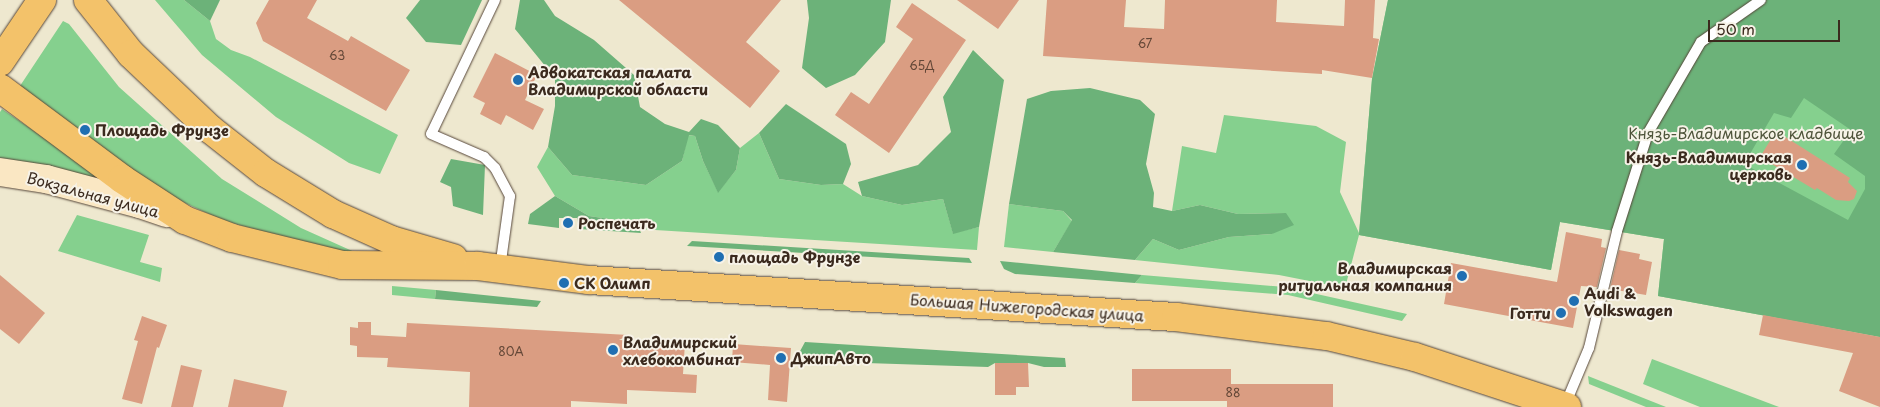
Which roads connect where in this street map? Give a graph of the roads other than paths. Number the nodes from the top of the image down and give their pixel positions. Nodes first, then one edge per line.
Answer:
1 (42, 0) edge
2 (88, 0) edge
3 (495, 0) edge
4 (1760, 0) edge
5 (0, 62) edge
6 (0, 88) edge
7 (0, 172) edge
8 (185, 220) junction
9 (489, 267) junction
10 (1565, 407) edge

1 - 5 main road
2 - 9 main road, Большая Нижегородская улица
3 - 9 lane
4 - 10 lane
6 - 8 main road, Большая Нижегородская улица
7 - 8 main road, Вокзальная улица
8 - 9 main road, Большая Нижегородская улица
9 - 10 main road, Большая Нижегородская улица

